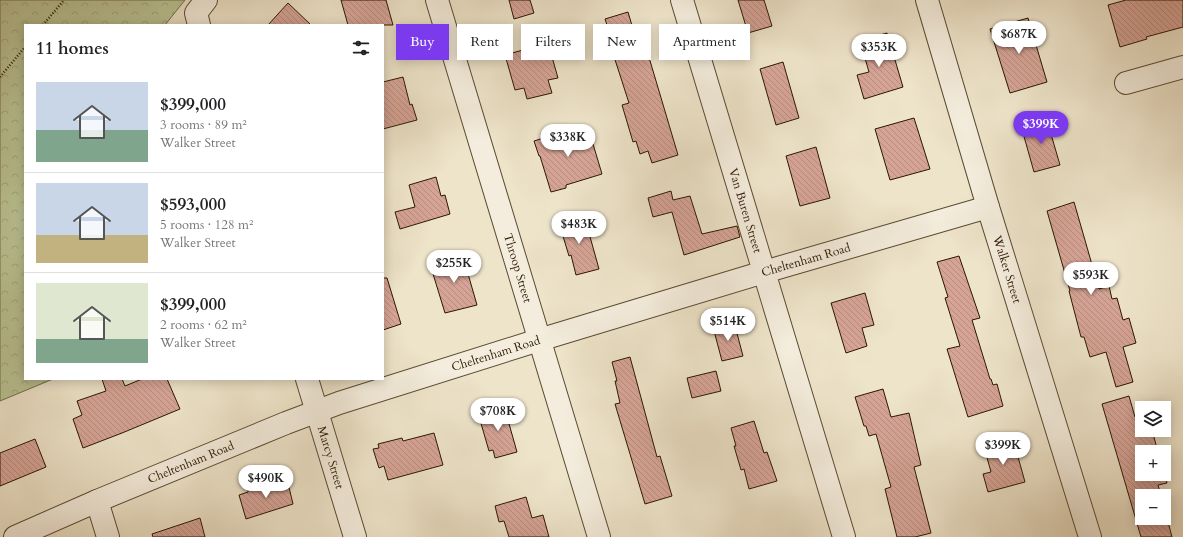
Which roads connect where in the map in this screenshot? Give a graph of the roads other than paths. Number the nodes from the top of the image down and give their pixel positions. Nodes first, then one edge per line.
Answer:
1 (437, 0) edge
2 (682, 0) edge
3 (927, 0) edge
4 (1183, 67) edge
5 (1126, 84) dead end
6 (988, 207) junction
7 (764, 272) junction
8 (539, 340) junction
9 (307, 380) edge
10 (316, 411) junction
11 (97, 501) junction
12 (15, 537) edge
13 (108, 537) edge
14 (355, 537) edge
15 (599, 537) edge
16 (844, 537) edge
17 (1090, 537) edge

1 - 8 street, Throop Street
2 - 7 street, Van Buren Street
3 - 6 street, Walker Street
4 - 5 street
6 - 7 street, Cheltenham Road
6 - 17 street, Walker Street
7 - 8 street, Cheltenham Road
7 - 16 street, Van Buren Street
8 - 10 street, Cheltenham Road
8 - 15 street, Throop Street
9 - 10 street, Marcy Street
10 - 11 street, Cheltenham Road
10 - 14 street, Marcy Street
11 - 12 street, Cheltenham Road
11 - 13 street

